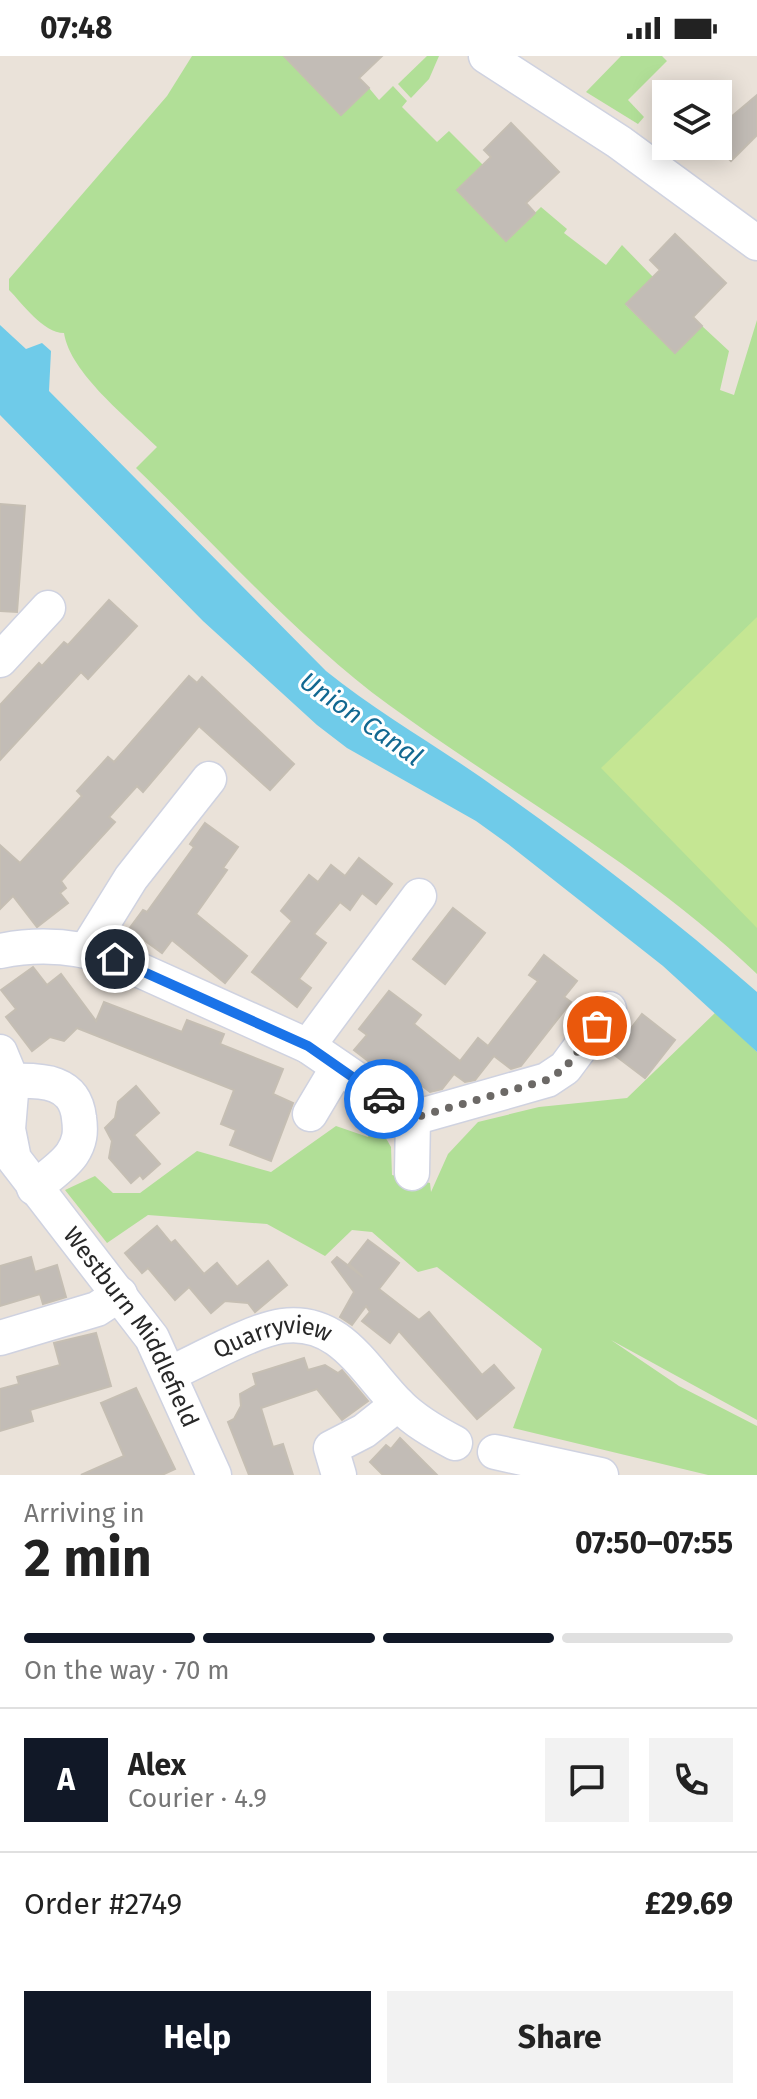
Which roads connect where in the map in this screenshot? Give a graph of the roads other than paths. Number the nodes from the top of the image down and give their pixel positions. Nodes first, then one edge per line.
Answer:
1 (486, 56) edge
2 (757, 243) edge
3 (48, 608) dead end
4 (0, 660) edge
5 (209, 779) dead end
6 (419, 896) dead end
7 (87, 949) junction
8 (0, 951) edge
9 (609, 1009) dead end
10 (308, 1046) junction
11 (6, 1066) edge
12 (338, 1067) junction
13 (310, 1114) dead end
14 (413, 1118) junction
15 (412, 1173) dead end
16 (34, 1188) junction
17 (120, 1294) junction
18 (0, 1338) edge
19 (169, 1374) junction
20 (398, 1404) junction
21 (455, 1443) dead end
22 (495, 1452) dead end
23 (214, 1475) edge
24 (339, 1475) edge
25 (601, 1475) edge

1 - 2 street
3 - 4 street
5 - 7 street
6 - 10 street
7 - 8 street
7 - 10 street
9 - 14 street
10 - 12 street
11 - 16 street, Westburn Middlefield
11 - 16 street, Westburn Middlefield
12 - 13 street
12 - 14 street
14 - 15 street
16 - 17 street, Westburn Middlefield
17 - 18 street
17 - 19 street, Westburn Middlefield
19 - 20 street, Quarryview
19 - 23 street, Westburn Middlefield
20 - 21 street, Quarryview
20 - 24 street
22 - 25 street

